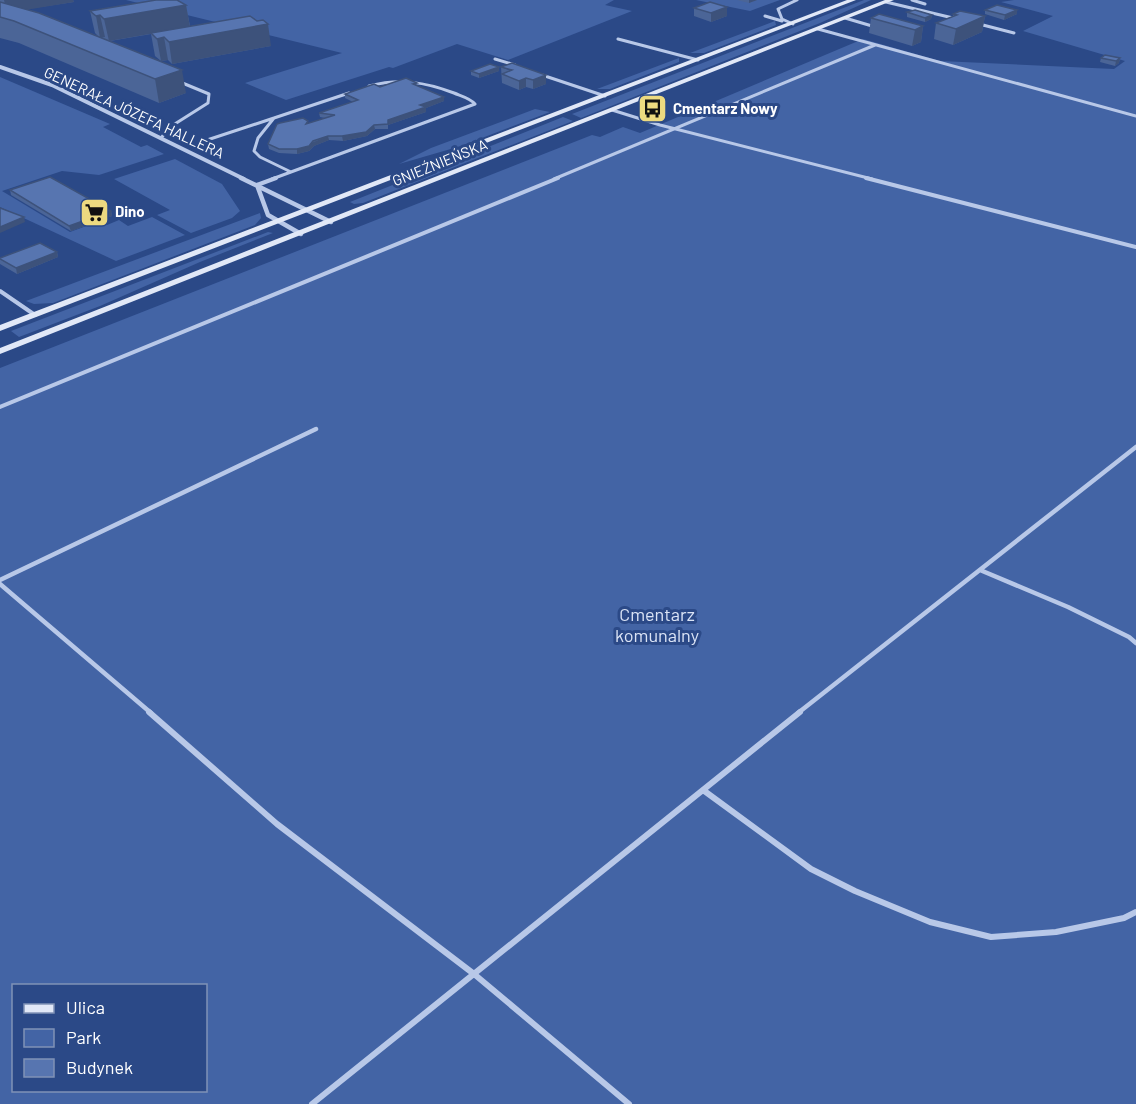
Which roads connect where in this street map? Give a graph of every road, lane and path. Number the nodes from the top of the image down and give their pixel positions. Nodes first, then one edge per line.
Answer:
1 (797, 0) edge
2 (854, 0) edge
3 (912, 0) edge
4 (888, 1) edge
5 (925, 4) dead end
6 (765, 16) dead end
7 (845, 18) junction
8 (953, 18) edge
9 (789, 22) junction
10 (974, 23) edge
11 (872, 26) dead end
12 (818, 28) junction
13 (1014, 33) dead end
14 (618, 39) dead end
15 (875, 45) junction
16 (495, 59) dead end
17 (698, 60) junction
18 (516, 66) edge
19 (0, 67) edge
20 (537, 73) edge
21 (174, 80) dead end
22 (605, 96) junction
23 (612, 110) junction
24 (1136, 116) edge
25 (274, 117) junction
26 (677, 129) junction
27 (161, 138) junction
28 (201, 141) dead end
29 (291, 172) junction
30 (257, 185) junction
31 (309, 211) junction
32 (279, 222) junction
33 (332, 222) junction
34 (301, 234) junction
35 (1136, 247) edge
36 (0, 291) edge
37 (36, 315) junction
38 (0, 328) edge
39 (0, 351) edge
40 (0, 407) edge
41 (316, 429) dead end
42 (1136, 447) edge
43 (980, 570) junction
44 (0, 582) edge
45 (1136, 643) edge
46 (703, 790) junction
47 (1136, 912) edge
48 (474, 974) junction
49 (312, 1104) edge
50 (629, 1104) edge

1 - 9 lane
2 - 9 main road, GNIEŹNIEŃSKA
3 - 5 lane
4 - 7 main road, GNIEŹNIEŃSKA
4 - 8 lane
6 - 9 lane
7 - 11 lane
7 - 12 main road, GNIEŹNIEŃSKA
9 - 17 main road, GNIEŹNIEŃSKA
10 - 13 lane
12 - 15 lane
12 - 23 main road, GNIEŹNIEŃSKA
14 - 17 lane
15 - 24 lane
15 - 26 lane
16 - 18 lane
17 - 22 main road, GNIEŹNIEŃSKA
19 - 27 street, GENERAŁA JÓZEFA HALLERA
20 - 22 lane
21 - 27 lane
22 - 31 main road, GNIEŹNIEŃSKA
23 - 26 lane
23 - 33 main road, GNIEŹNIEŃSKA
25 - 28 lane
25 - 29 lane
25 - 29 lane
26 - 35 lane
26 - 40 lane
27 - 30 street, GENERAŁA JÓZEFA HALLERA
29 - 30 lane
30 - 31 street, GENERAŁA JÓZEFA HALLERA
30 - 32 street
31 - 32 main road, GNIEŹNIEŃSKA
31 - 33 street, GENERAŁA JÓZEFA HALLERA
32 - 34 street
32 - 37 main road, GNIEŹNIEŃSKA
33 - 34 main road, GNIEŹNIEŃSKA
34 - 39 main road, GNIEŹNIEŃSKA
36 - 37 lane
37 - 38 main road, GNIEŹNIEŃSKA
41 - 44 lane
42 - 43 lane
43 - 45 lane
43 - 46 lane
44 - 48 lane
46 - 47 lane
46 - 48 lane
48 - 49 lane
48 - 50 lane

